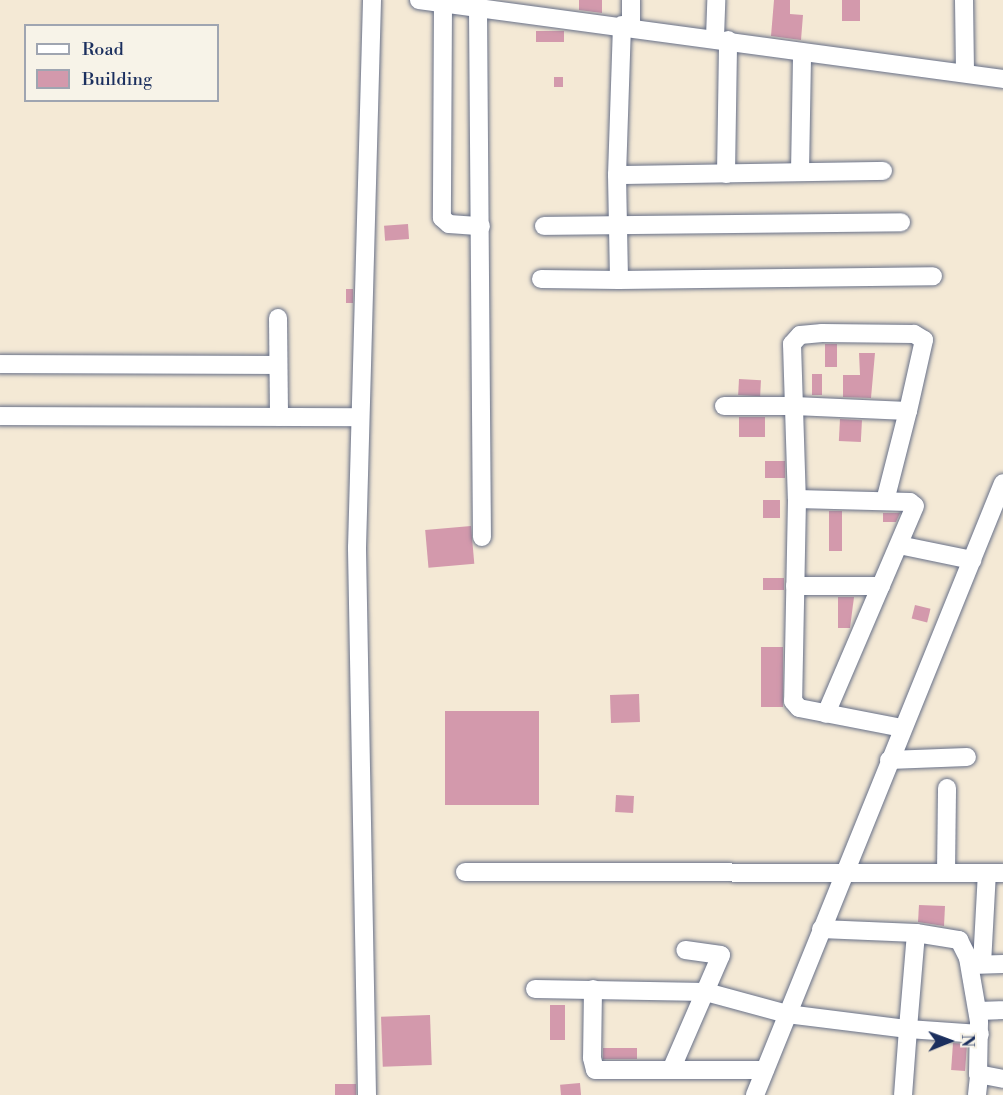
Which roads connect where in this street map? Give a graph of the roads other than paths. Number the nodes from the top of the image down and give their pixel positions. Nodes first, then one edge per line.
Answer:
1 (372, 0) edge
2 (573, 0) edge
3 (632, 0) edge
4 (716, 0) edge
5 (964, 0) edge
6 (429, 1) edge
7 (486, 7) edge
8 (573, 19) junction
9 (627, 26) junction
10 (722, 39) junction
11 (802, 54) junction
12 (965, 73) junction
13 (1003, 79) edge
14 (883, 171) dead end
15 (800, 172) junction
16 (726, 174) junction
17 (617, 175) junction
18 (901, 222) dead end
19 (481, 226) junction
20 (544, 226) dead end
21 (617, 226) junction
22 (933, 276) dead end
23 (541, 279) dead end
24 (619, 280) junction
25 (278, 318) dead end
26 (0, 364) edge
27 (278, 365) junction
28 (724, 406) dead end
29 (794, 406) junction
30 (908, 411) junction
31 (0, 416) edge
32 (279, 417) junction
33 (360, 417) junction
34 (1003, 483) edge
35 (797, 499) junction
36 (885, 501) junction
37 (482, 537) dead end
38 (899, 545) junction
39 (972, 560) junction
40 (795, 586) junction
41 (881, 586) junction
42 (826, 714) junction
43 (902, 728) junction
44 (967, 757) dead end
45 (889, 760) junction
46 (947, 788) dead end
47 (465, 872) dead end
48 (843, 873) junction
49 (946, 873) junction
50 (995, 873) edge
51 (821, 929) junction
52 (916, 933) junction
53 (685, 950) dead end
54 (976, 964) junction
55 (1003, 964) edge
56 (535, 988) dead end
57 (592, 989) junction
58 (706, 992) junction
59 (1003, 1010) edge
60 (978, 1011) junction
61 (787, 1014) junction
62 (908, 1029) junction
63 (980, 1034) junction
64 (671, 1070) junction
65 (765, 1070) junction
66 (979, 1075) junction
67 (1003, 1079) edge
68 (367, 1095) edge
69 (755, 1095) edge
70 (903, 1095) edge
71 (977, 1095) edge

1 - 33 street
2 - 8 street
3 - 9 street
4 - 10 street
5 - 12 street
6 - 7 street
6 - 19 street
7 - 8 street
7 - 19 street
8 - 9 street
9 - 10 street
9 - 17 street
10 - 11 street
10 - 16 street
11 - 12 street
11 - 15 street
12 - 13 street
14 - 15 street
15 - 16 street
16 - 17 street
17 - 21 street
18 - 21 street
19 - 37 street
20 - 21 street
21 - 24 street
22 - 24 street
23 - 24 street
25 - 27 street
26 - 27 street
27 - 32 street
28 - 29 street
29 - 30 street
29 - 30 street
29 - 35 street
30 - 36 street
31 - 32 street
32 - 33 street
33 - 68 street
34 - 39 street
35 - 36 street
35 - 40 street
36 - 38 street
38 - 39 street
38 - 41 street
39 - 43 street
40 - 41 street
40 - 42 street
41 - 42 street
42 - 43 street
43 - 45 street
44 - 45 street
45 - 48 street
46 - 49 street
47 - 48 street
48 - 49 street
48 - 51 street
49 - 50 street
50 - 54 street
51 - 52 street
51 - 61 street
52 - 54 street
52 - 62 street
53 - 58 street
54 - 55 street
54 - 60 street
56 - 57 street
57 - 58 street
57 - 64 street
58 - 61 street
58 - 64 street
59 - 60 street
60 - 63 street
61 - 62 street
61 - 65 street
62 - 63 street
62 - 70 street
63 - 66 street
64 - 65 street
65 - 69 street
66 - 67 street
66 - 71 street

